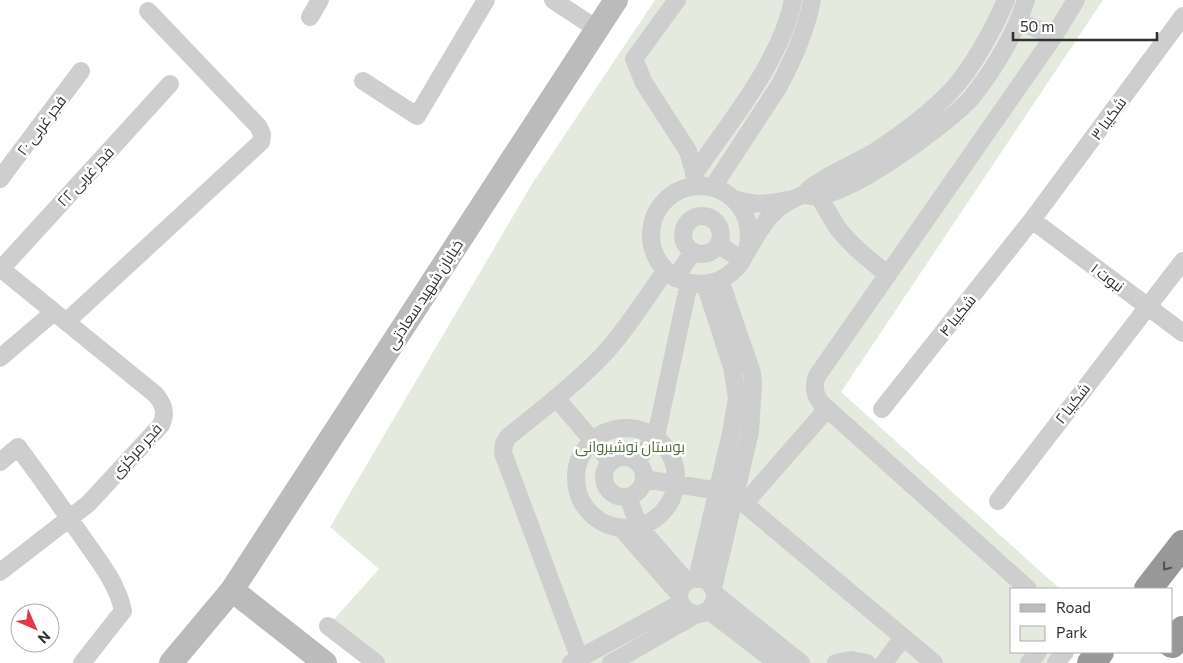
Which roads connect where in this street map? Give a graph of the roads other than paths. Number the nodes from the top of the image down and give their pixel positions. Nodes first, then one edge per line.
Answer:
1 (320, 0) edge
2 (486, 0) edge
3 (553, 0) edge
4 (616, 0) edge
5 (676, 0) edge
6 (793, 0) edge
7 (812, 0) edge
8 (1006, 0) edge
9 (1026, 0) edge
10 (1076, 0) edge
11 (148, 11) dead end
12 (1183, 16) edge
13 (310, 17) dead end
14 (1018, 21) junction
15 (597, 29) junction
16 (1054, 36) junction
17 (82, 71) dead end
18 (363, 81) dead end
19 (170, 84) dead end
20 (0, 179) edge
21 (702, 182) junction
22 (804, 197) junction
23 (733, 199) junction
24 (1032, 220) junction
25 (720, 244) junction
26 (693, 252) junction
27 (742, 260) junction
28 (1183, 261) edge
29 (0, 268) edge
30 (888, 275) junction
31 (691, 279) junction
32 (1147, 306) junction
33 (60, 317) junction
34 (1183, 333) edge
35 (0, 358) edge
36 (556, 398) junction
37 (827, 409) junction
38 (882, 409) dead end
39 (656, 436) junction
40 (592, 440) junction
41 (637, 461) junction
42 (0, 462) edge
43 (611, 462) junction
44 (644, 479) junction
45 (677, 484) junction
46 (718, 490) junction
47 (628, 497) junction
48 (740, 500) junction
49 (998, 500) dead end
50 (70, 518) junction
51 (639, 527) junction
52 (621, 528) junction
53 (1183, 544) edge
54 (0, 572) edge
55 (1027, 588) edge
56 (1149, 588) edge
57 (233, 589) junction
58 (686, 589) junction
59 (708, 602) junction
60 (328, 626) dead end
61 (1183, 630) edge
62 (903, 637) junction
63 (1173, 643) edge
64 (1037, 653) edge
65 (1064, 653) edge
66 (1099, 653) edge
67 (1165, 653) edge
68 (575, 660) edge
69 (82, 663) edge
70 (171, 663) edge
71 (325, 663) edge
72 (376, 663) edge
73 (611, 663) edge
74 (777, 663) edge
75 (800, 663) edge
76 (836, 663) edge
77 (867, 663) edge
78 (884, 663) edge
79 (934, 663) edge
80 (1029, 663) edge
81 (1056, 663) edge
82 (1091, 663) edge
83 (1157, 663) edge

1 - 13 street
2 - 18 street
3 - 15 street
4 - 15 main road, خیابان شهید سعادتی
5 - 21 street
6 - 21 street
7 - 21 street
8 - 22 street
9 - 14 street
10 - 16 street
11 - 33 street
12 - 24 street, شکیبا ۳
14 - 16 street
14 - 22 street
15 - 57 main road, خیابان شهید سعادتی
16 - 30 street
17 - 20 street, فجر غربی ۲۰
19 - 29 street, فجر غربی ۲۲
21 - 23 street
21 - 31 street
22 - 23 street
22 - 27 street
22 - 30 street
23 - 27 street
24 - 32 street, نبوت ۱
24 - 38 street, شکیبا ۴
25 - 26 street
25 - 26 street
25 - 27 street
26 - 31 street
27 - 31 street
28 - 32 street, شکیبا ۲
29 - 33 street, فجر مرکزی
30 - 37 street
31 - 36 street
31 - 39 street
31 - 46 street
31 - 48 street
32 - 34 street, نبوت ۱
32 - 49 street, شکیبا ۲
33 - 35 street
33 - 50 street, فجر مرکزی
36 - 40 street
36 - 68 street
37 - 48 street
37 - 55 street
39 - 40 street
39 - 41 street
39 - 45 street
40 - 43 street
40 - 52 street
41 - 43 street
41 - 44 street
42 - 50 street
43 - 47 street
44 - 45 street
44 - 47 street
45 - 46 street
45 - 51 street
46 - 48 street
46 - 58 street
47 - 51 street
48 - 59 street
48 - 62 street
50 - 54 street
50 - 69 street
51 - 52 street
51 - 58 street
52 - 58 street
53 -> 56 highway
57 - 70 main road, خیابان شهید سعادتی
57 - 71 main road
58 - 59 street
58 - 59 street
58 - 68 street
59 - 73 street
59 - 74 street
59 - 75 street
60 - 72 street
61 - 63 highway
62 - 78 street
62 - 79 street
64 - 80 street
65 - 81 street
66 - 82 highway
67 - 83 highway
76 - 77 street

